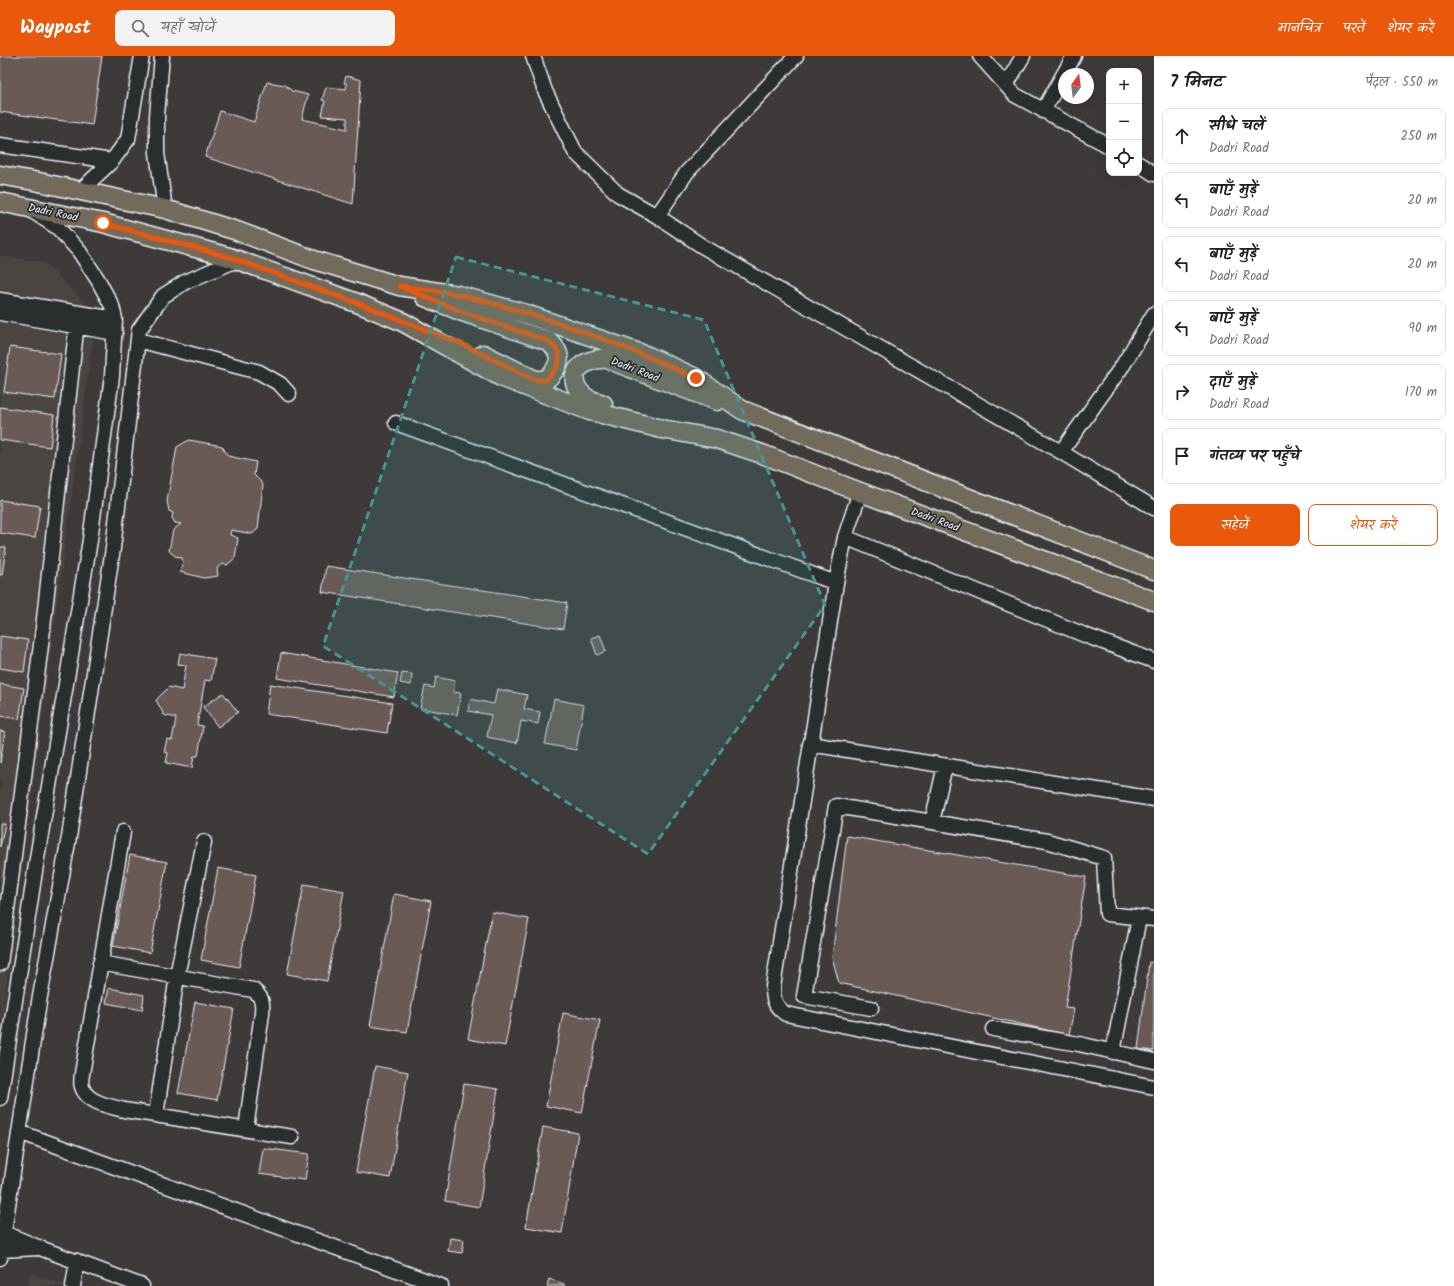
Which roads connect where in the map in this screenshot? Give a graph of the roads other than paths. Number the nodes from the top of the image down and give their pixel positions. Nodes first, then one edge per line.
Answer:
1 (142, 56) edge
2 (162, 56) edge
3 (533, 56) edge
4 (796, 56) edge
5 (980, 56) edge
6 (1023, 56) edge
7 (1074, 56) edge
8 (1006, 85) junction
9 (1043, 110) junction
10 (1106, 144) edge
11 (0, 145) edge
12 (112, 161) junction
13 (1142, 166) edge
14 (1154, 174) edge
15 (0, 175) edge
16 (80, 191) junction
17 (0, 202) edge
18 (25, 207) junction
19 (165, 209) junction
20 (657, 216) junction
21 (237, 260) junction
22 (399, 286) junction
23 (0, 300) edge
24 (0, 313) edge
25 (1154, 314) edge
26 (78, 319) junction
27 (115, 319) junction
28 (401, 321) junction
29 (115, 333) junction
30 (138, 340) junction
31 (288, 394) dead end
32 (108, 407) junction
33 (129, 410) junction
34 (742, 410) junction
35 (396, 423) dead end
36 (717, 439) junction
37 (1061, 452) junction
38 (860, 492) junction
39 (1154, 508) edge
40 (845, 537) junction
41 (1154, 570) edge
42 (836, 583) junction
43 (1154, 601) edge
44 (1154, 661) edge
45 (810, 744) junction
46 (945, 766) junction
47 (1154, 799) edge
48 (932, 822) junction
49 (123, 832) dead end
50 (204, 842) dead end
51 (1139, 918) junction
52 (1154, 919) edge
53 (100, 963) junction
54 (0, 964) edge
55 (176, 976) junction
56 (871, 1008) dead end
57 (993, 1029) dead end
58 (1113, 1052) junction
59 (1154, 1061) edge
60 (1154, 1087) edge
61 (0, 1098) edge
62 (156, 1115) junction
63 (246, 1129) junction
64 (19, 1132) junction
65 (292, 1137) dead end
66 (2, 1231) edge
67 (40, 1248) junction
68 (0, 1253) edge
69 (77, 1261) junction
70 (73, 1286) edge
71 (142, 1286) edge
72 (441, 1286) edge

1 - 12 street
2 - 19 street
3 - 20 street
4 - 20 street
5 - 8 street
6 - 8 street
7 - 9 street
8 - 9 street
9 - 10 street
11 - 12 street
12 - 16 street
13 - 14 street
15 - 16 main road, Dadri Road
16 - 19 main road, Dadri Road
17 - 18 main road, Dadri Road
18 - 21 main road, Dadri Road
18 - 27 street
19 - 22 main road, Dadri Road
20 - 37 street
21 - 28 main road, Dadri Road
21 - 30 street
22 - 28 main road, Dadri Road
22 - 34 main road, Dadri Road
23 - 26 street
24 - 26 street
25 - 37 street
26 - 27 street
26 - 29 street
26 - 54 street
27 - 29 street
28 - 36 main road, Dadri Road
29 - 32 street
30 - 31 street
30 - 33 street
32 - 33 street
32 - 61 street
33 - 64 street
34 - 36 main road, Dadri Road
34 - 41 main road, Dadri Road
35 - 42 street
36 - 38 main road, Dadri Road
37 - 39 street
38 - 40 street
38 - 43 main road, Dadri Road
40 - 42 street
40 - 44 street
42 - 45 street
45 - 46 street
45 - 60 street
46 - 47 street
46 - 48 street
48 - 51 street
48 - 56 street
49 - 53 street
50 - 55 street
51 - 52 street
51 - 58 street
53 - 55 street
53 - 62 street
55 - 62 street
55 - 63 street
57 - 58 street
58 - 59 street
62 - 63 street
63 - 65 street
64 - 66 street
64 - 72 street
66 - 67 street
66 - 68 street
67 - 68 street
67 - 69 street
69 - 70 street
69 - 71 street

